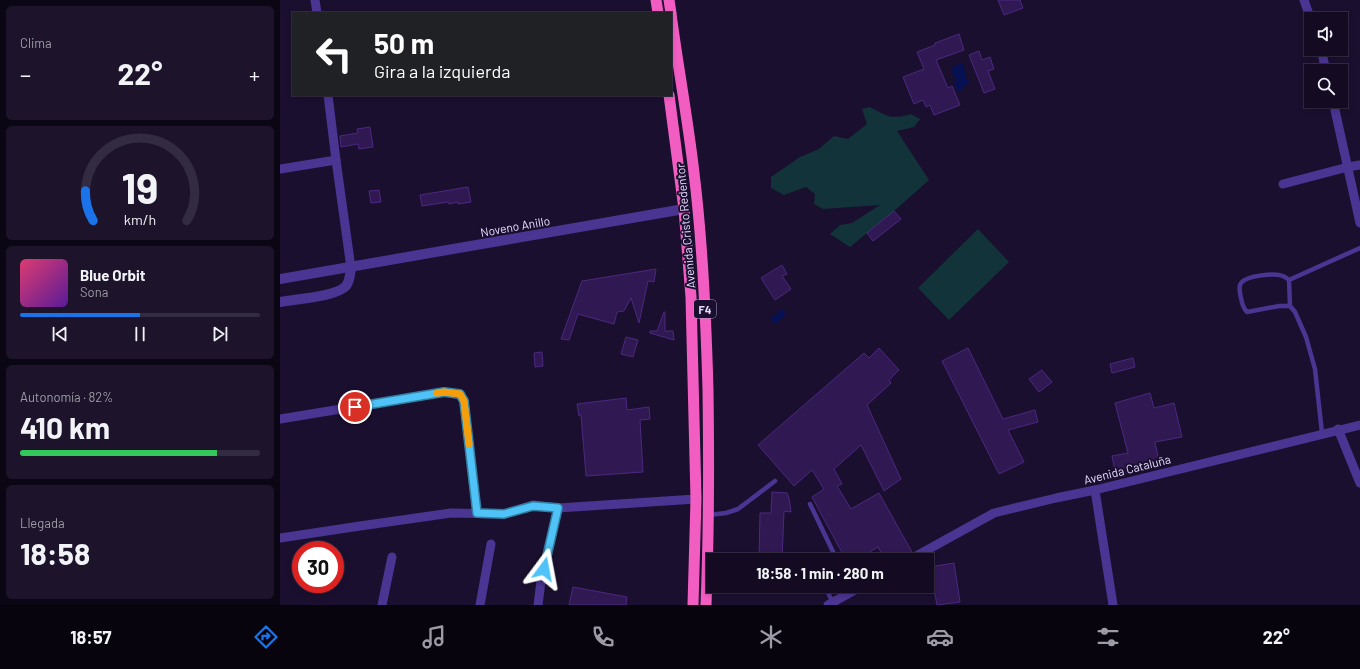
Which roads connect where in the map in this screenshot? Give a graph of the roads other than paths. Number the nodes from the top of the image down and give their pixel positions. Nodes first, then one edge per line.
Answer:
1 (315, 0) edge
2 (656, 0) edge
3 (669, 0) edge
4 (1304, 0) edge
5 (317, 12) edge
6 (658, 12) edge
7 (671, 12) edge
8 (1308, 12) edge
9 (672, 21) edge
10 (328, 96) edge
11 (669, 96) edge
12 (1335, 108) edge
13 (336, 160) junction
14 (1360, 165) edge
15 (1348, 167) junction
16 (280, 170) edge
17 (1283, 184) dead end
18 (684, 209) junction
19 (1360, 223) edge
20 (1360, 248) edge
21 (351, 268) junction
22 (280, 280) edge
23 (1289, 280) junction
24 (280, 302) edge
25 (1290, 306) junction
26 (280, 419) edge
27 (1360, 425) edge
28 (1338, 429) junction
29 (1322, 434) junction
30 (775, 481) dead end
31 (1360, 483) edge
32 (1095, 490) junction
33 (696, 499) junction
34 (810, 504) dead end
35 (558, 508) junction
36 (477, 513) junction
37 (709, 516) junction
38 (280, 538) edge
39 (491, 544) dead end
40 (834, 553) edge
41 (922, 553) edge
42 (392, 557) dead end
43 (826, 593) edge
44 (844, 593) edge
45 (830, 604) edge
46 (382, 605) edge
47 (480, 605) edge
48 (538, 605) edge
49 (693, 605) edge
50 (706, 605) edge
51 (1113, 605) edge

1 - 5 street
2 - 6 highway
3 - 7 highway, Avenida Cristo Redentor / F4
4 - 8 street
9 - 37 highway, Avenida Cristo Redentor / F4
10 - 13 street
11 - 18 highway, Avenida Cristo Redentor / F4
12 - 15 street
13 - 16 street
13 - 21 street
14 - 15 street
15 - 17 street
15 - 19 street
18 - 21 street, Noveno Anillo
18 - 33 highway, Avenida Cristo Redentor / F4
20 - 23 lane
21 - 22 street, Noveno Anillo
21 - 24 street
23 - 25 lane
23 - 25 lane
25 - 29 lane
26 - 36 street
27 - 28 street, Avenida Cataluña
28 - 29 street, Avenida Cataluña
28 - 31 street
29 - 32 street, Avenida Cataluña
30 - 37 lane
32 - 41 street, Avenida Cataluña
32 - 51 street
33 - 35 street
33 - 49 highway, Avenida Cristo Redentor / F4
34 - 40 lane
35 - 36 street
35 - 48 street
36 - 38 street
37 - 50 highway, Avenida Cristo Redentor / F4
39 - 47 street
42 - 46 street
43 - 45 lane
44 - 45 street

